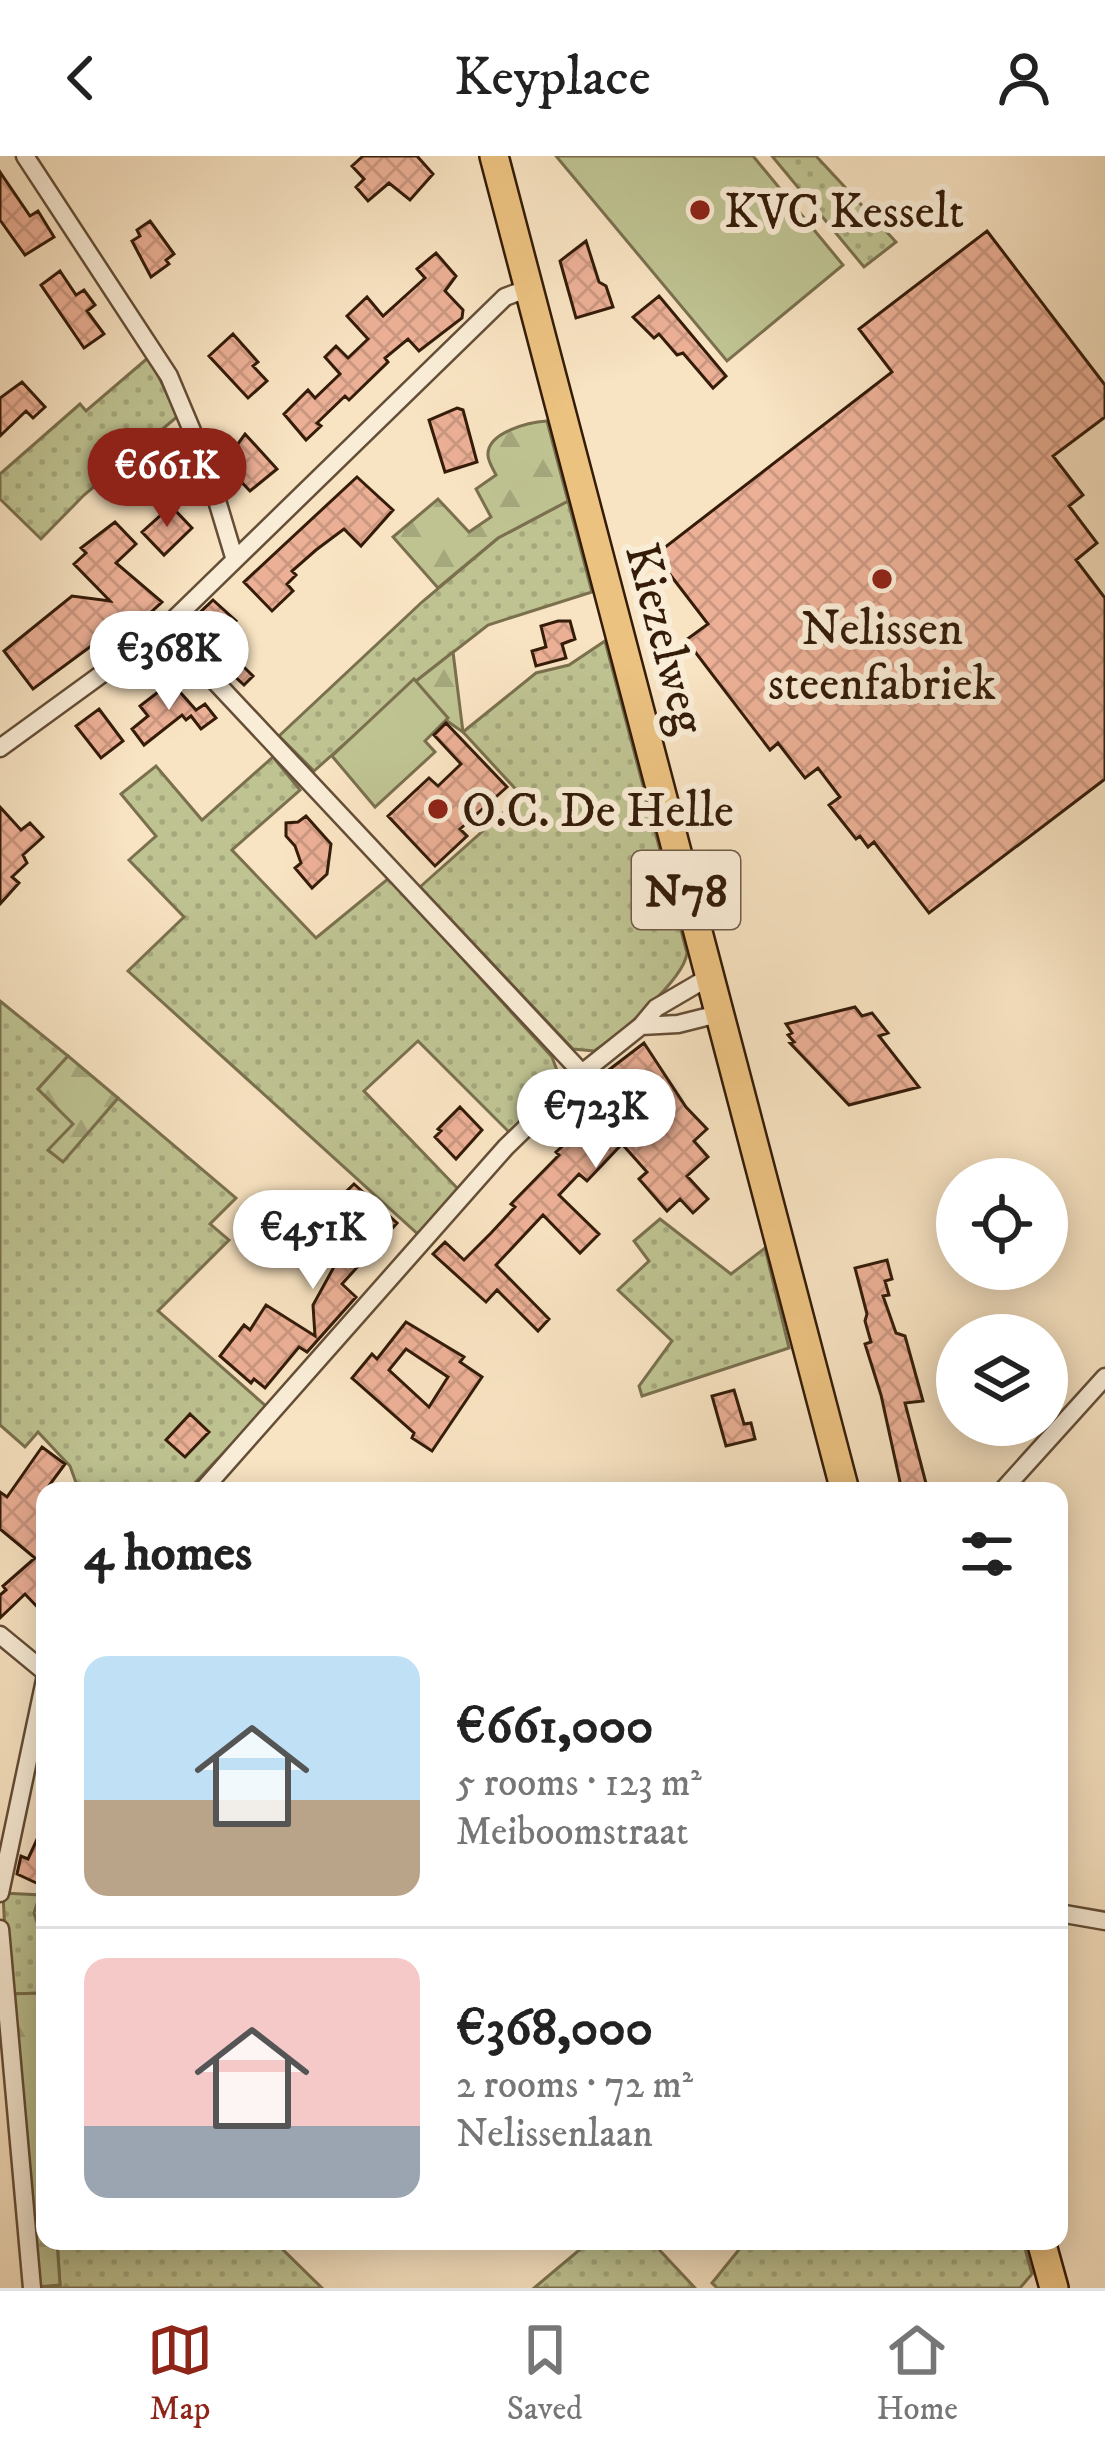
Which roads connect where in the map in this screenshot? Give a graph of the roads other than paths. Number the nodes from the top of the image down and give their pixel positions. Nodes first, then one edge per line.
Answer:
1 (26, 156) edge
2 (494, 156) edge
3 (529, 288) junction
4 (234, 556) junction
5 (164, 628) junction
6 (0, 748) edge
7 (709, 976) junction
8 (718, 1014) junction
9 (640, 1027) junction
10 (582, 1072) junction
11 (1105, 1377) edge
12 (210, 1482) edge
13 (843, 1482) edge
14 (1010, 1482) edge
15 (0, 1635) edge
16 (36, 1666) edge
17 (36, 1692) edge
18 (0, 1894) edge
19 (1068, 1915) edge
20 (1105, 1921) edge
21 (0, 1929) edge
22 (1043, 2250) edge
23 (32, 2288) edge
24 (1054, 2288) edge

1 - 4 street
2 - 3 main road, Kiezelweg / N78
3 - 4 street
3 - 7 main road, Kiezelweg / N78
4 - 5 street
5 - 6 street
5 - 10 street
7 - 8 main road, Kiezelweg / N78
7 - 9 street
8 - 9 street
8 - 13 main road, Kiezelweg / N78
9 - 10 street
10 - 12 street
11 - 14 street
15 - 16 street
17 - 18 street
19 - 20 street
21 - 23 street
22 - 24 main road

